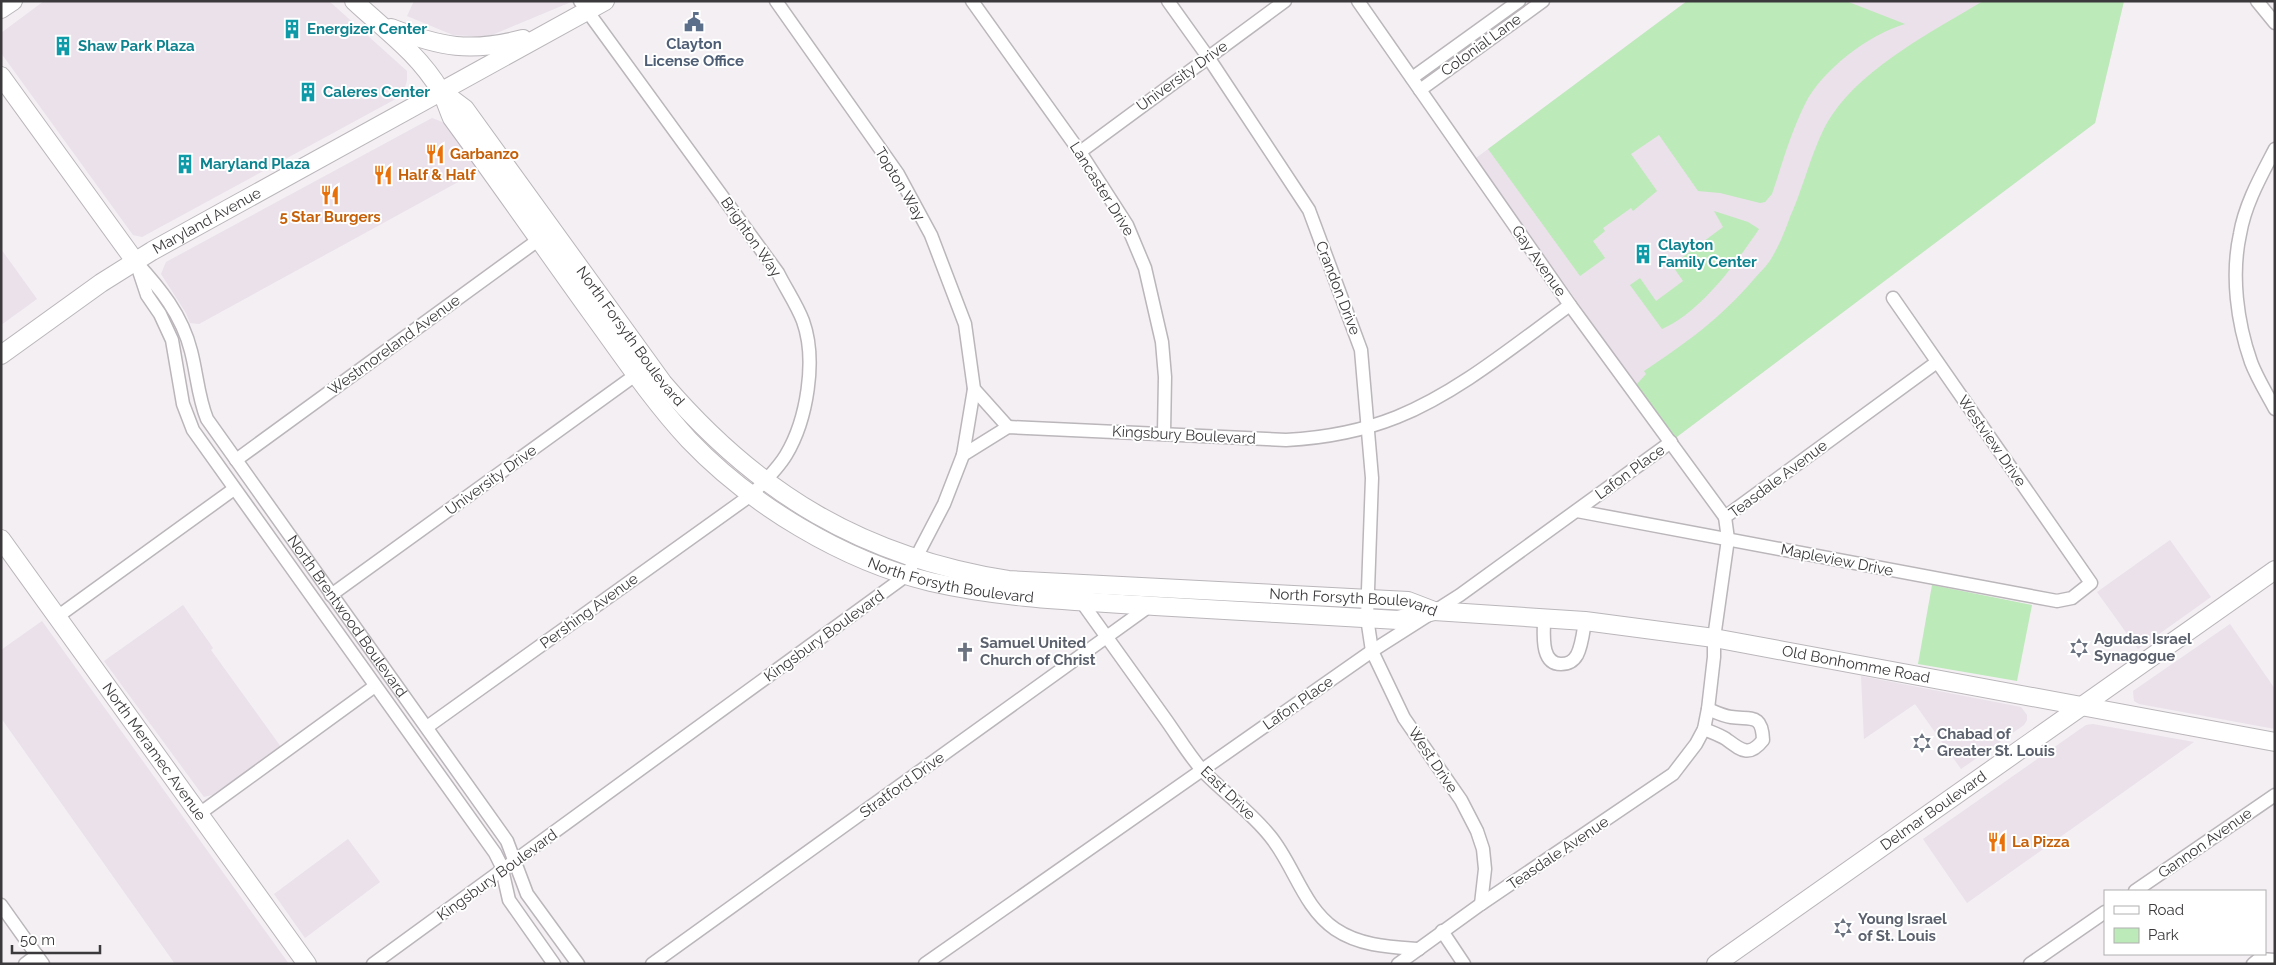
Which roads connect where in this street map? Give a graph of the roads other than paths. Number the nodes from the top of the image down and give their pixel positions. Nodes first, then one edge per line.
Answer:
1 (13, 1) edge
2 (354, 1) edge
3 (605, 1) edge
4 (776, 1) edge
5 (972, 1) edge
6 (1168, 1) edge
7 (1285, 1) edge
8 (1358, 1) edge
9 (1519, 1) edge
10 (1543, 1) edge
11 (2257, 1) edge
12 (584, 6) edge
13 (1530, 6) edge
14 (1, 10) edge
15 (2275, 23) edge
16 (379, 24) junction
17 (546, 34) junction
18 (1208, 57) junction
19 (1, 76) edge
20 (1412, 78) junction
21 (1420, 90) junction
22 (442, 92) junction
23 (2275, 149) edge
24 (1080, 152) junction
25 (546, 235) junction
26 (135, 261) junction
27 (1893, 298) dead end
28 (1570, 306) junction
29 (1, 354) edge
30 (1937, 362) junction
31 (643, 370) junction
32 (974, 389) junction
33 (2275, 409) edge
34 (1369, 426) junction
35 (1008, 427) junction
36 (1164, 433) junction
37 (1671, 442) junction
38 (963, 455) junction
39 (236, 460) junction
40 (765, 481) junction
41 (234, 489) junction
42 (751, 495) junction
43 (1577, 511) junction
44 (1726, 517) junction
45 (1, 539) edge
46 (1728, 539) junction
47 (915, 559) junction
48 (2275, 570) edge
49 (907, 575) junction
50 (2091, 583) joint
51 (1069, 585) junction
52 (331, 595) junction
53 (1368, 599) junction
54 (1082, 602) junction
55 (1151, 606) junction
56 (1434, 611) junction
57 (57, 617) junction
58 (1368, 618) junction
59 (1544, 619) junction
60 (1584, 621) junction
61 (1107, 638) junction
62 (1714, 638) junction
63 (1372, 652) junction
64 (375, 686) junction
65 (2082, 706) junction
66 (1708, 709) junction
67 (427, 727) junction
68 (1704, 729) junction
69 (2275, 742) edge
70 (1202, 770) junction
71 (2275, 795) edge
72 (199, 814) junction
73 (516, 862) junction
74 (502, 871) junction
75 (2136, 890) edge
76 (1481, 904) junction
77 (1, 905) edge
78 (2104, 913) edge
79 (1442, 931) junction
80 (1419, 949) junction
81 (40, 959) edge
82 (2275, 960) edge
83 (25, 964) edge
84 (308, 964) edge
85 (373, 964) edge
86 (554, 964) edge
87 (578, 964) edge
88 (652, 964) edge
89 (925, 964) edge
90 (1398, 964) edge
91 (1464, 964) edge
92 (1716, 964) edge
93 (2030, 964) edge
94 (2253, 964) edge

1 - 14 street
2 - 16 street, North Forsyth Boulevard
3 - 12 street, Maryland Avenue
4 - 32 street, Topton Way
5 - 24 street, Lancaster Drive
6 - 18 street, Crandon Drive
7 - 18 street, University Drive
8 - 20 street, Gay Avenue
9 - 20 street, Colonial Lane
10 - 13 street, Colonial Lane
11 - 15 street
12 - 17 street, Maryland Avenue
12 - 40 street, Brighton Way
13 - 21 street, Colonial Lane
16 - 17 street
16 - 22 street, North Forsyth Boulevard
17 - 22 street, Maryland Avenue
18 - 24 street, University Drive
18 - 34 street, Crandon Drive
19 - 26 street, North Brentwood Boulevard
20 - 21 street, Gay Avenue
21 - 28 street, Gay Avenue
22 - 25 street, North Forsyth Boulevard
22 - 26 street, Maryland Avenue
23 - 33 street
24 - 36 street, Lancaster Drive
25 - 31 street, North Forsyth Boulevard
25 - 39 street, Westmoreland Avenue
26 - 29 street, Maryland Avenue
26 - 39 street, North Brentwood Boulevard
26 - 41 street, North Brentwood Boulevard
27 - 30 street, Westview Drive
28 - 34 street, Kingsbury Boulevard
28 - 37 street, Gay Avenue
30 - 44 street, Teasdale Avenue
30 - 50 street, Westview Drive
31 - 40 street, North Forsyth Boulevard
31 - 42 street, North Forsyth Boulevard
31 - 52 street, University Drive
32 - 35 street
32 - 38 street, Topton Way
34 - 36 street, Kingsbury Boulevard
34 - 53 street, Crandon Drive
35 - 36 street, Kingsbury Boulevard
35 - 38 street
37 - 43 street, Lafon Place
37 - 44 street, Gay Avenue
38 - 47 street, Kingsbury Boulevard
39 - 52 street, North Brentwood Boulevard
40 - 42 street, Brighton Way
40 - 47 street, North Forsyth Boulevard
41 - 57 street
41 - 64 street, North Brentwood Boulevard
42 - 49 street, North Forsyth Boulevard
42 - 67 street, Pershing Avenue
43 - 46 street, Mapleview Drive
43 - 56 street, Lafon Place
44 - 46 street, Teasdale Avenue
45 - 57 street, North Meramec Avenue
46 - 50 street, Mapleview Drive
46 - 62 street, Teasdale Avenue
47 - 49 street, Kingsbury Boulevard
47 - 51 street, North Forsyth Boulevard
48 - 65 street, Delmar Boulevard
49 - 54 street, North Forsyth Boulevard
49 - 73 street, Kingsbury Boulevard
51 - 53 street, North Forsyth Boulevard
51 - 54 street, East Drive
52 - 67 street, North Brentwood Boulevard
53 - 56 street, North Forsyth Boulevard
53 - 58 street, Crandon Drive
54 - 55 street, North Forsyth Boulevard
54 - 61 street, East Drive
55 - 58 street, North Forsyth Boulevard
55 - 61 street, Stratford Drive
56 - 58 street, North Forsyth Boulevard
56 - 59 street, Old Bonhomme Road
56 - 63 street, Lafon Place
57 - 72 street, North Meramec Avenue
58 - 63 street, West Drive
59 - 60 street, Old Bonhomme Road
59 - 60 street
60 - 62 street, Old Bonhomme Road
61 - 70 street, East Drive
61 - 88 street, Stratford Drive
62 - 65 street, Old Bonhomme Road
62 - 66 street, Teasdale Avenue
63 - 70 street, Lafon Place
63 - 76 street, West Drive
64 - 72 street
64 - 74 street, North Brentwood Boulevard
65 - 69 street, Old Bonhomme Road
65 - 92 street, Delmar Boulevard
66 - 68 street, Teasdale Avenue
66 - 68 street
67 - 73 street, North Brentwood Boulevard
68 - 76 street, Teasdale Avenue
70 - 80 street, East Drive
70 - 89 street, Lafon Place
71 - 75 street, Gannon Avenue
72 - 84 street, North Meramec Avenue
73 - 74 street, Kingsbury Boulevard
73 - 87 street, North Brentwood Boulevard
74 - 85 street, Kingsbury Boulevard
74 - 86 street, North Brentwood Boulevard
76 - 79 street, Teasdale Avenue
77 - 81 street
78 - 93 street
79 - 80 street, Teasdale Avenue
79 - 91 street
80 - 90 street, Teasdale Avenue
81 - 83 street
82 - 94 street

